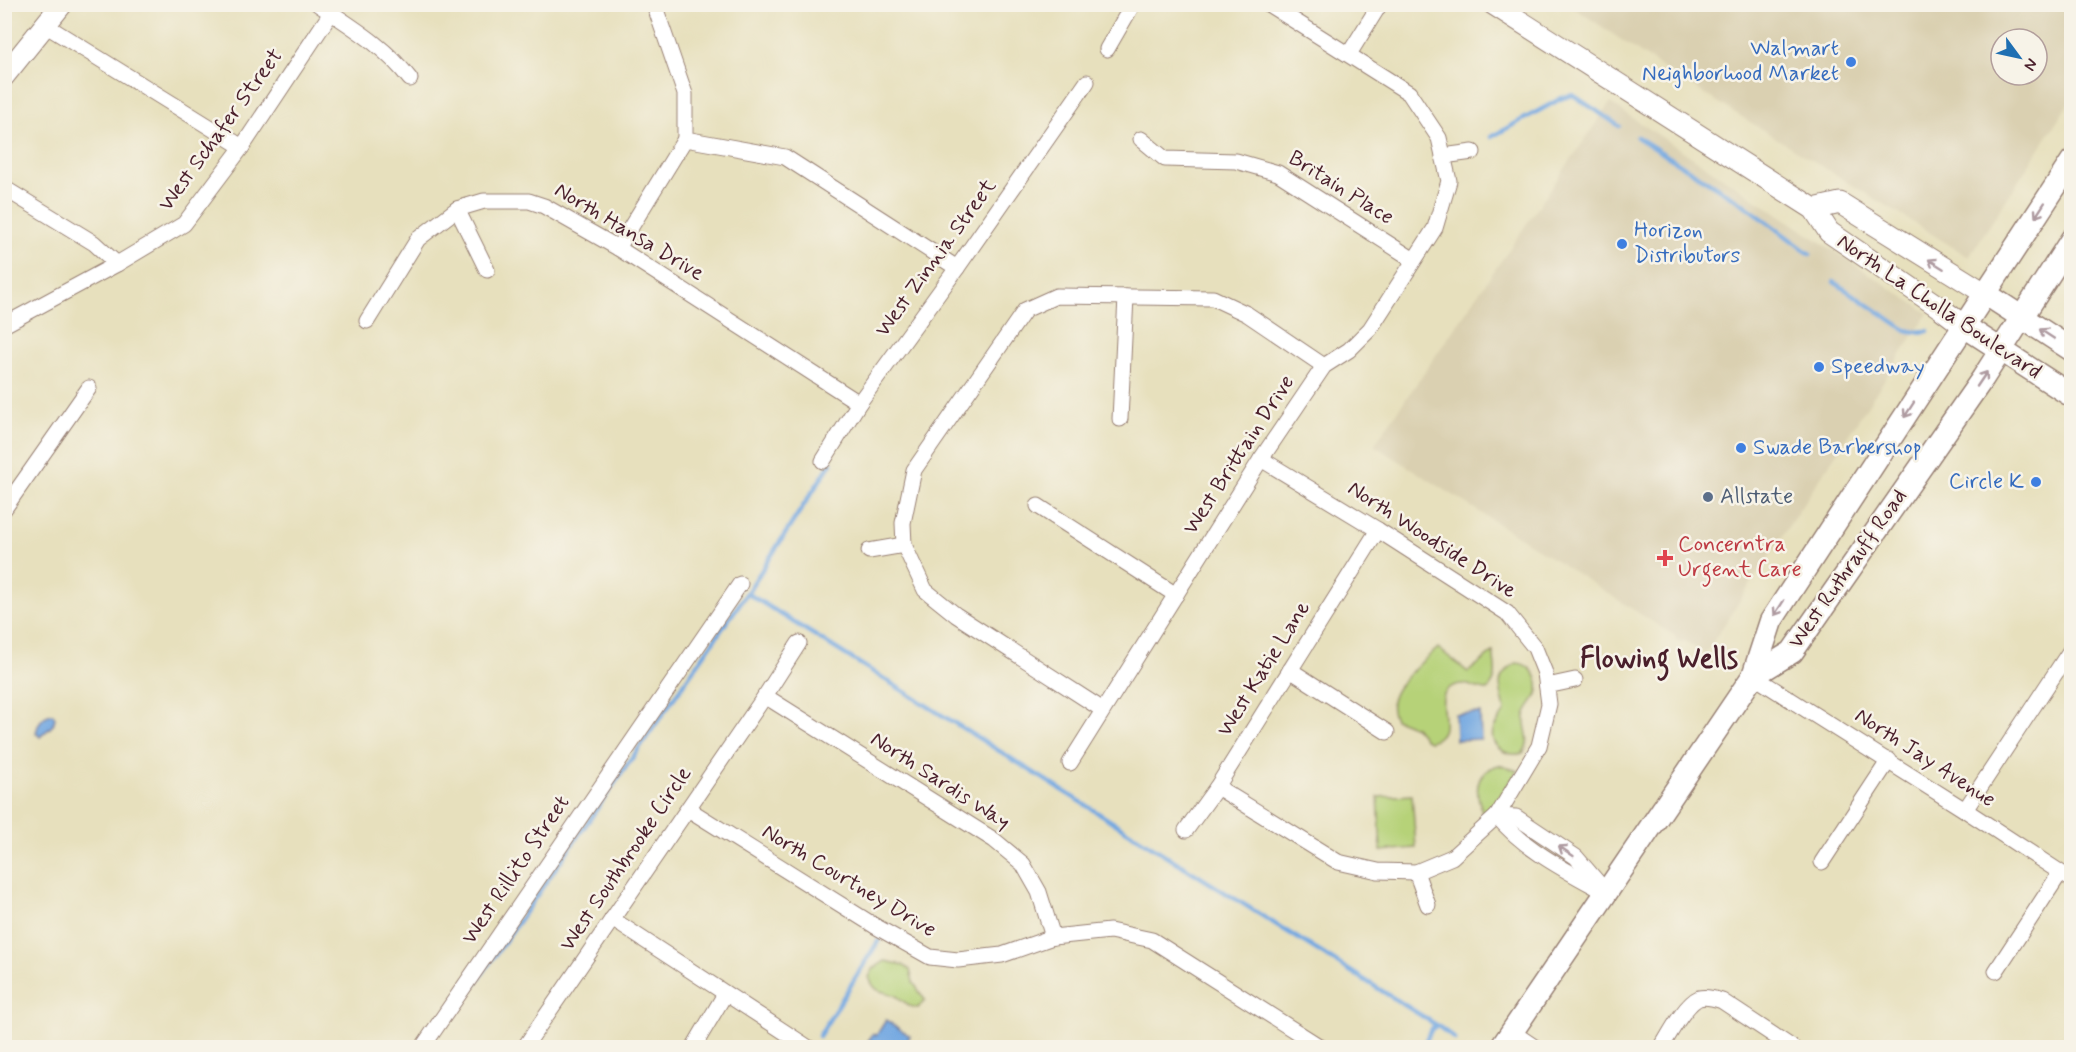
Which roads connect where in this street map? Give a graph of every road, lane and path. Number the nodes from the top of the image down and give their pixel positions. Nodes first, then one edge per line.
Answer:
1 (62, 4) edge
2 (318, 4) edge
3 (654, 4) edge
4 (1268, 4) edge
5 (1380, 4) edge
6 (1493, 4) edge
7 (1130, 6) edge
8 (331, 13) junction
9 (45, 25) junction
10 (1107, 49) dead end
11 (1349, 54) junction
12 (4, 76) edge
13 (410, 79) dead end
14 (1087, 82) dead end
15 (685, 139) junction
16 (1141, 139) dead end
17 (242, 147) junction
18 (1473, 152) dead end
19 (1443, 156) junction
20 (2072, 160) edge
21 (4, 188) edge
22 (457, 209) junction
23 (1814, 209) junction
24 (2072, 239) edge
25 (618, 248) junction
26 (1414, 260) junction
27 (117, 264) junction
28 (957, 268) junction
29 (487, 270) dead end
30 (1986, 294) junction
31 (1126, 297) junction
32 (2022, 318) junction
33 (366, 321) dead end
34 (4, 325) edge
35 (1965, 326) junction
36 (2001, 350) junction
37 (2072, 350) edge
38 (1324, 366) junction
39 (89, 388) dead end
40 (2072, 396) edge
41 (859, 403) junction
42 (1120, 418) dead end
43 (1261, 459) junction
44 (823, 461) dead end
45 (1038, 506) dead end
46 (4, 509) edge
47 (1378, 530) junction
48 (904, 545) junction
49 (869, 551) dead end
50 (740, 584) dead end
51 (1176, 595) junction
52 (799, 643) dead end
53 (2072, 648) edge
54 (1290, 670) junction
55 (1753, 676) junction
56 (1575, 680) dead end
57 (1547, 686) junction
58 (765, 696) junction
59 (1103, 710) junction
60 (1388, 732) dead end
61 (1888, 760) junction
62 (1070, 763) dead end
63 (1217, 787) junction
64 (688, 809) junction
65 (1965, 810) junction
66 (1497, 816) junction
67 (1186, 830) dead end
68 (1822, 862) dead end
69 (1416, 872) junction
70 (2066, 876) edge
71 (1606, 892) junction
72 (1428, 905) dead end
73 (612, 920) junction
74 (1053, 937) junction
75 (1996, 971) dead end
76 (725, 994) junction
77 (1506, 1040) edge
78 (422, 1047) edge
79 (524, 1047) edge
80 (693, 1047) edge
81 (809, 1047) edge
82 (1322, 1047) edge
83 (1536, 1047) edge
84 (1661, 1047) edge
85 (1793, 1047) edge

1 - 9 street
2 - 8 street
3 - 15 street
4 - 11 street
5 - 11 street
6 - 23 street, North La Cholla Boulevard
7 - 10 street
8 - 13 street
8 - 17 street, West Schafer Street
9 - 12 street
9 - 17 street
11 - 19 street
14 - 28 street, West Zinnia Street
15 - 25 street
15 - 28 street
16 - 26 street, Britain Place
17 - 27 street, West Schafer Street
18 - 19 street
19 - 26 street, West Brittain Drive
20 -> 30 main road, West Ruthrauff Road
21 - 27 street
22 - 25 street, North Hansa Drive
22 - 29 street
22 - 33 street, North Hansa Drive
30 -> 23 street, North La Cholla Boulevard
23 - 35 street, North La Cholla Boulevard
24 - 32 main road, West Ruthrauff Road
25 - 41 street, North Hansa Drive
26 - 38 street, West Brittain Drive
27 - 34 street, West Schafer Street
28 - 41 street, West Zinnia Street
30 - 32 main road, North La Cholla Boulevard
30 - 35 main road, West Ruthrauff Road
31 - 38 street
31 - 42 street
31 - 48 street
32 - 36 main road, West Ruthrauff Road
37 -> 32 main road, North La Cholla Boulevard
35 - 36 main road, North La Cholla Boulevard
35 -> 55 main road, West Ruthrauff Road
36 - 40 main road, North La Cholla Boulevard
55 -> 36 main road, West Ruthrauff Road
38 - 43 street, West Brittain Drive
39 - 46 street
41 - 44 street, West Zinnia Street
43 - 47 street, North Woodside Drive
43 - 51 street, West Brittain Drive
45 - 51 street
47 - 54 street, West Katie Lane
47 - 57 street, North Woodside Drive
48 - 49 street
48 - 59 street
50 - 78 street, West Rillito Street
51 - 59 street, West Brittain Drive
52 - 58 street, West Southbrooke Circle
53 - 65 street
54 - 60 street
54 - 63 street, West Katie Lane
55 - 61 street, North Jay Avenue
55 - 71 main road, West Ruthrauff Road
56 - 57 street
57 - 66 street, North Woodside Drive
58 - 64 street, West Southbrooke Circle
58 - 74 street, North Sardis Way
59 - 62 street, West Brittain Drive
61 - 65 street, North Jay Avenue
61 - 68 street
63 - 67 street, West Katie Lane
63 - 69 street
64 - 73 street, West Southbrooke Circle
64 - 74 street, North Courtney Drive
65 - 70 street, North Jay Avenue
66 - 69 street, North Woodside Drive
66 - 71 street
69 - 72 street
70 - 75 street
71 - 77 main road, West Ruthrauff Road
73 - 76 street
73 - 79 street, West Southbrooke Circle
74 - 82 street, North Courtney Drive
76 - 80 street
76 - 81 street
77 - 83 street
84 - 85 street

